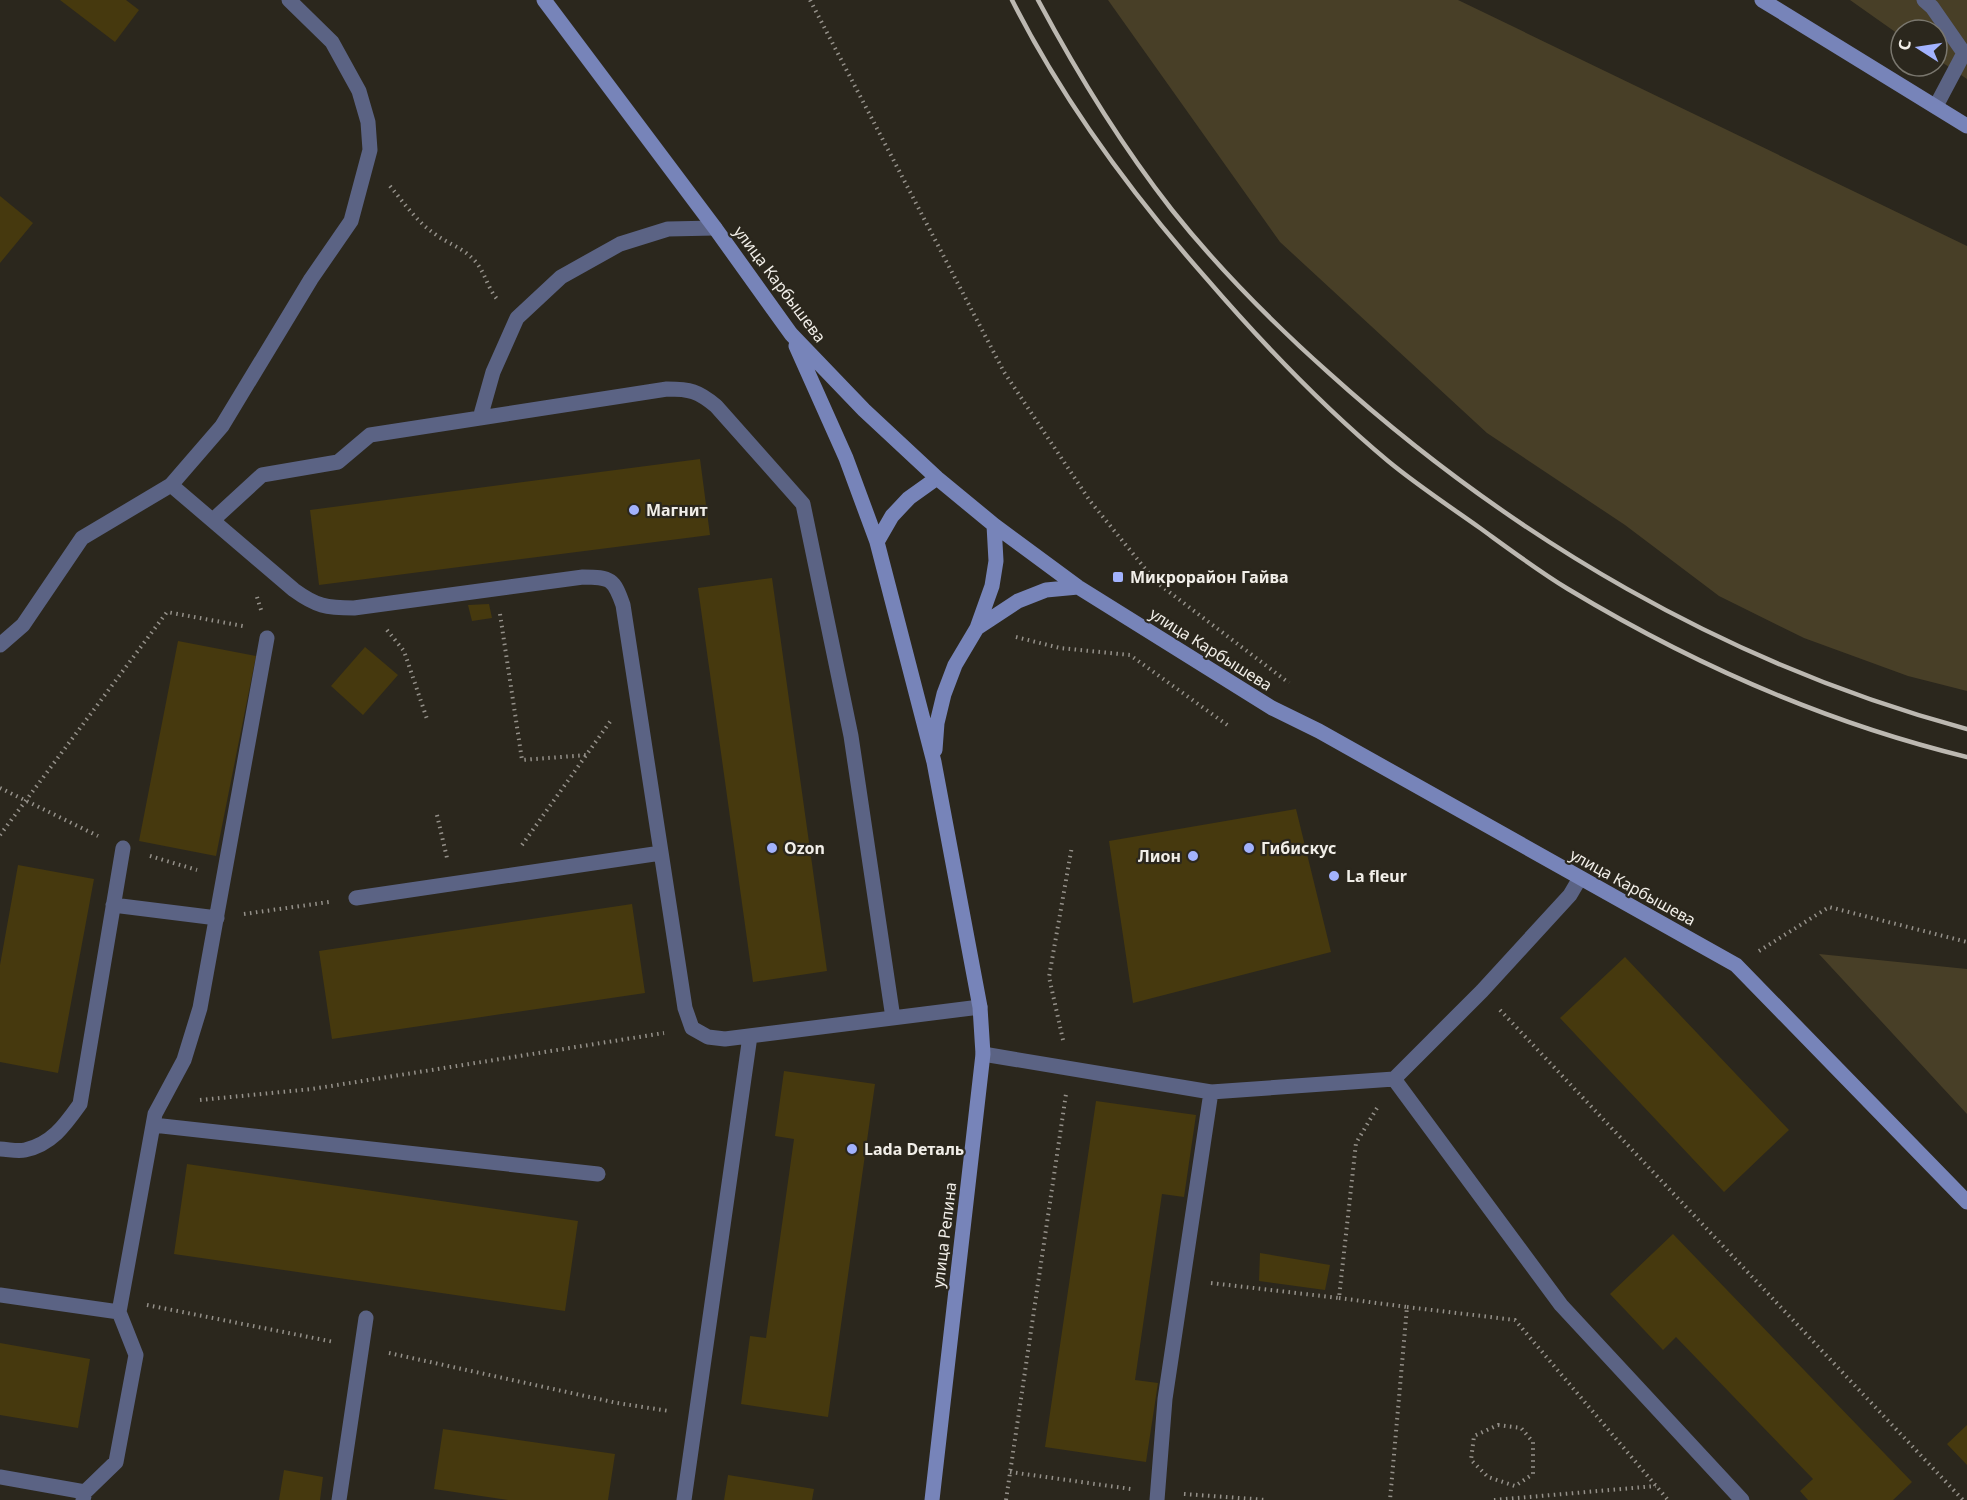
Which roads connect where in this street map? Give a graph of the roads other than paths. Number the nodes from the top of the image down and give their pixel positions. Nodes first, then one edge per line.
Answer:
1 (289, 0) edge
2 (544, 0) edge
3 (1762, 0) edge
4 (1924, 0) edge
5 (1936, 106) junction
6 (1967, 126) edge
7 (715, 228) junction
8 (791, 334) junction
9 (480, 418) junction
10 (937, 478) junction
11 (171, 485) junction
12 (213, 520) junction
13 (994, 525) junction
14 (877, 542) junction
15 (1078, 587) junction
16 (977, 628) junction
17 (267, 638) dead end
18 (0, 645) edge
19 (934, 762) junction
20 (123, 848) dead end
21 (661, 853) junction
22 (1580, 878) junction
23 (356, 898) road end
24 (113, 906) junction
25 (217, 918) junction
26 (980, 1007) junction
27 (893, 1018) junction
28 (750, 1036) junction
29 (983, 1054) junction
30 (1394, 1079) junction
31 (1211, 1092) junction
32 (153, 1125) junction
33 (0, 1149) edge
34 (598, 1174) dead end
35 (1967, 1203) edge
36 (0, 1295) edge
37 (119, 1312) junction
38 (366, 1318) dead end
39 (0, 1478) edge
40 (84, 1496) edge
41 (339, 1500) edge
42 (684, 1500) edge
43 (932, 1500) edge
44 (1157, 1500) edge
45 (1743, 1500) edge

1 - 11 lane
2 - 7 main road, улица Карбышева
3 - 5 main road
4 - 5 lane
5 - 6 main road
7 - 8 main road, улица Карбышева
7 - 9 lane
8 - 10 main road, улица Карбышева
8 - 14 main road
9 - 12 lane
9 - 27 lane
10 - 13 main road, улица Карбышева
10 - 14 main road
11 - 12 lane
11 - 18 lane
12 - 21 lane
13 - 15 main road, улица Карбышева
13 - 16 main road
14 - 19 main road
15 - 16 main road
15 - 22 main road, улица Карбышева
16 - 19 main road
17 - 25 lane
19 - 26 main road, улица Репина
20 - 24 lane
21 - 23 lane
21 - 28 lane
22 - 30 lane
22 - 35 main road, улица Карбышева
24 - 25 lane
24 - 33 lane
25 - 32 lane
26 - 27 lane
26 - 29 main road, улица Репина
27 - 28 lane
28 - 42 lane
29 - 31 lane
29 - 43 main road, улица Репина
30 - 31 lane
30 - 45 lane
31 - 44 lane
32 - 34 lane
32 - 37 lane
36 - 37 lane
37 - 40 lane
38 - 41 lane
39 - 40 lane

